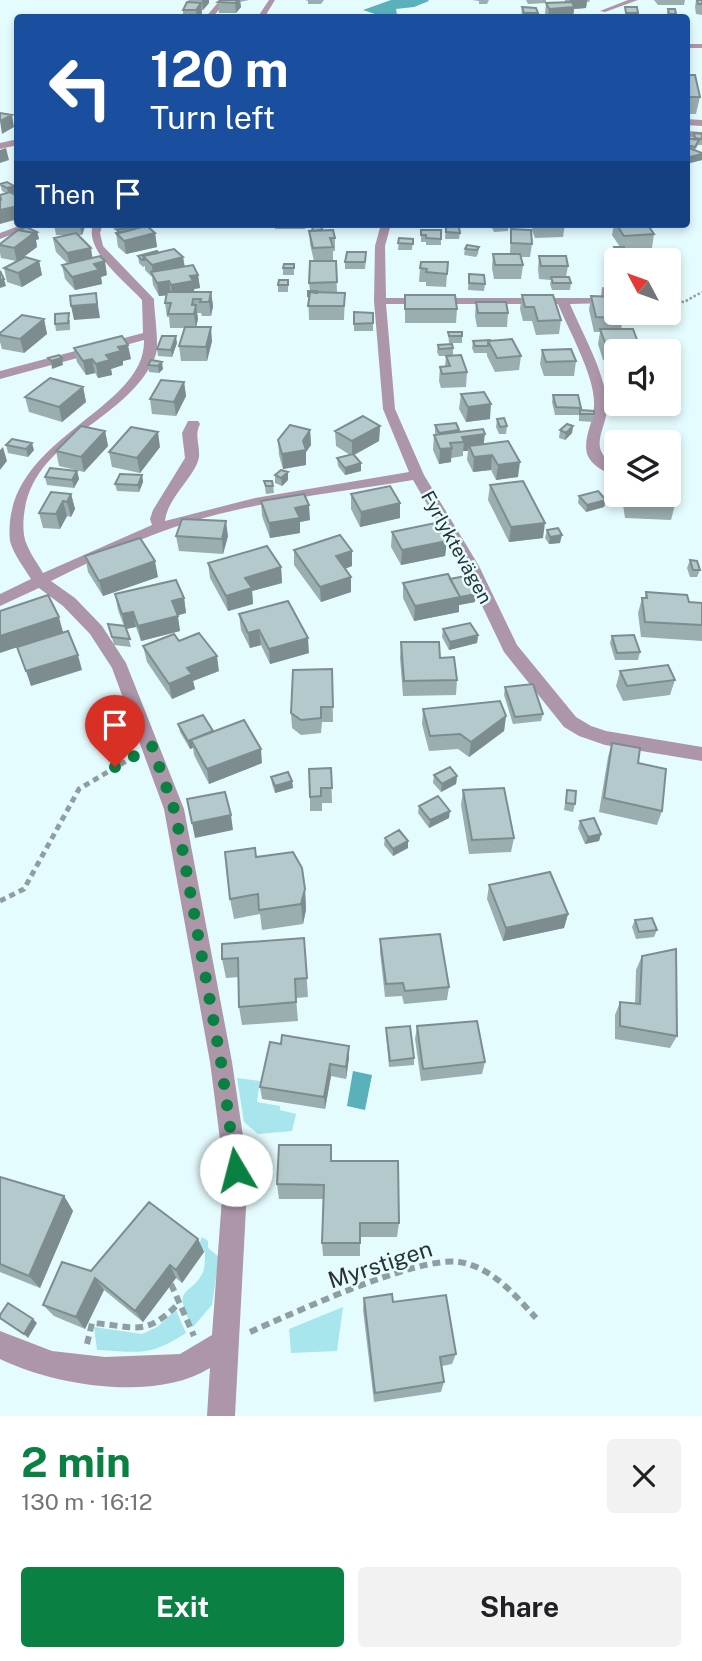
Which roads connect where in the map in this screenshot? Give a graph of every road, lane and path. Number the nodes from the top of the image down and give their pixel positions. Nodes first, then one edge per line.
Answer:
1 (224, 0) edge
2 (635, 0) edge
3 (603, 11) dead end
4 (212, 14) edge
5 (23, 228) edge
6 (97, 228) edge
7 (385, 228) edge
8 (0, 236) edge
9 (702, 292) edge
10 (380, 301) junction
11 (563, 302) junction
12 (604, 302) edge
13 (681, 302) edge
14 (148, 335) junction
15 (0, 375) edge
16 (193, 424) dead end
17 (604, 465) edge
18 (417, 475) junction
19 (160, 527) junction
20 (40, 581) junction
21 (0, 601) edge
22 (152, 746) junction
23 (700, 758) edge
24 (0, 901) edge
25 (171, 1284) edge
26 (179, 1303) junction
27 (536, 1318) dead end
28 (0, 1345) edge
29 (215, 1349) junction
30 (81, 1370) junction
31 (221, 1416) edge

1 - 4 street
2 - 3 street
5 - 8 street
6 - 14 street
7 - 10 street, Fyrlyktevägen
9 - 13 path
10 - 11 street
10 - 18 street, Fyrlyktevägen
11 - 12 street
11 - 17 street
14 - 15 street
14 - 20 street
16 - 19 street
18 - 19 street
18 - 23 street, Fyrlyktevägen
19 - 20 street
20 - 21 street
20 - 22 street
22 - 24 path
22 - 29 street
25 - 26 path
26 - 29 path
26 - 30 path
27 - 29 path, Myrstigen
28 - 30 street
29 - 30 street
29 - 31 street

